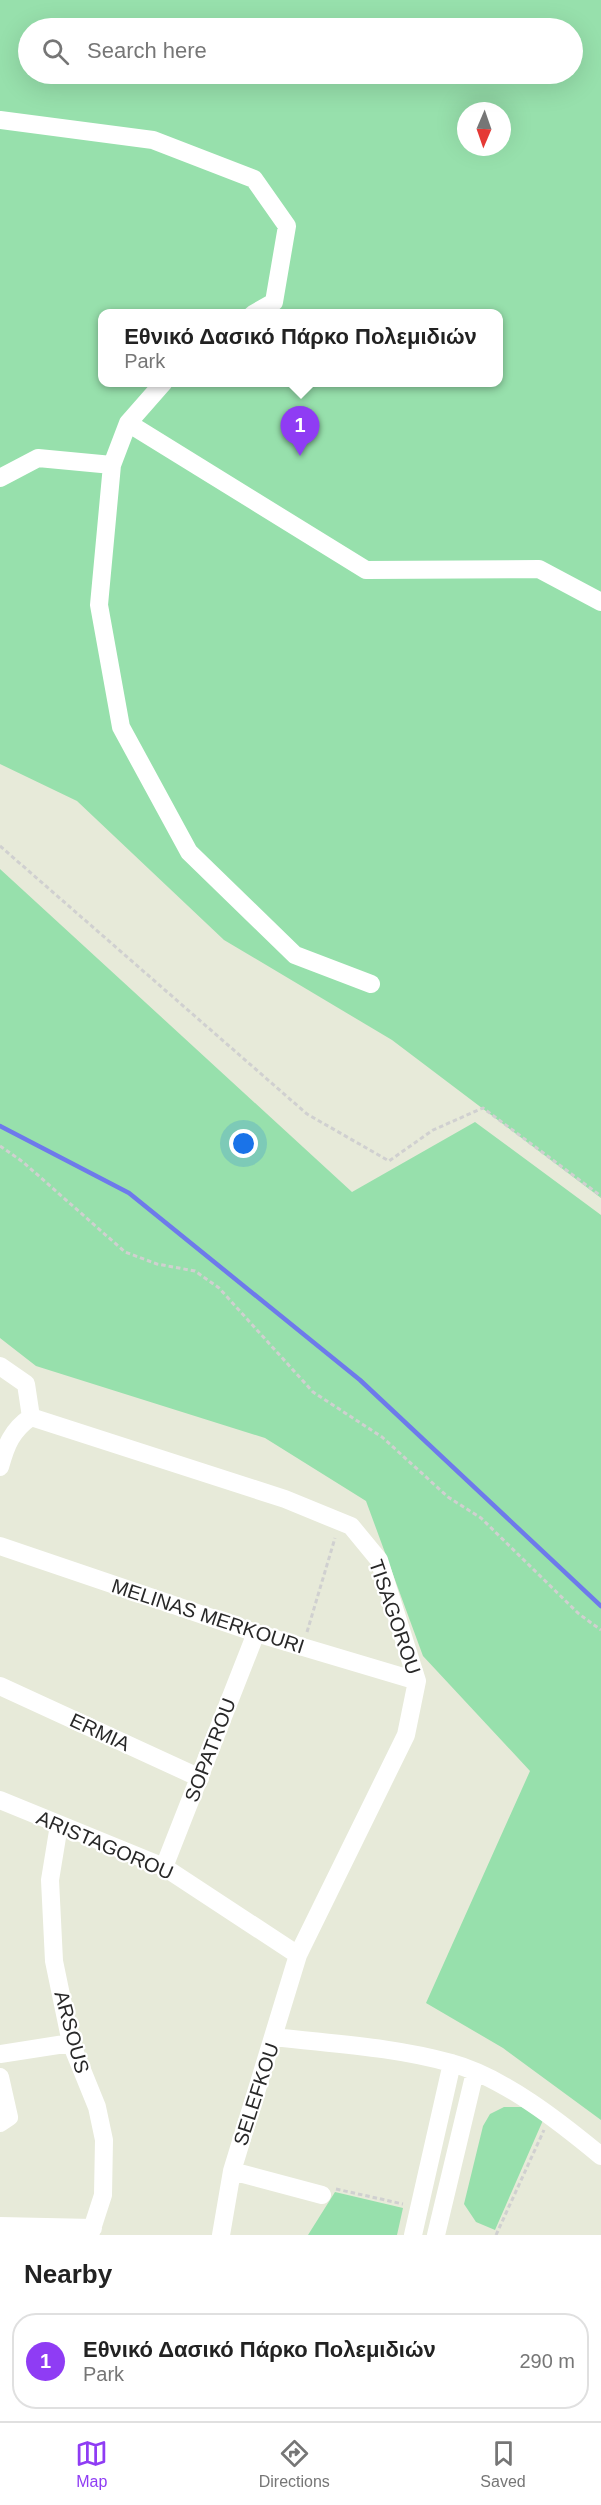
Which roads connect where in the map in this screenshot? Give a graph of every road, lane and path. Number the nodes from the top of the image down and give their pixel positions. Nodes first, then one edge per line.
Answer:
1 (0, 120) edge
2 (262, 309) edge
3 (160, 387) edge
4 (128, 423) junction
5 (112, 465) junction
6 (0, 478) edge
7 (601, 602) edge
8 (0, 846) edge
9 (371, 984) dead end
10 (0, 1146) edge
11 (601, 1196) edge
12 (0, 1366) edge
13 (31, 1417) junction
14 (0, 1467) edge
15 (339, 1522) junction
16 (0, 1546) edge
17 (601, 1630) edge
18 (255, 1633) junction
19 (303, 1648) junction
20 (417, 1681) junction
21 (0, 1686) edge
22 (200, 1778) junction
23 (0, 1800) edge
24 (59, 1825) junction
25 (164, 1867) junction
26 (298, 1955) junction
27 (275, 2037) junction
28 (71, 2043) junction
29 (0, 2054) edge
30 (452, 2063) junction
31 (476, 2072) junction
32 (0, 2077) edge
33 (551, 2115) junction
34 (0, 2123) edge
35 (601, 2156) edge
36 (232, 2171) junction
37 (322, 2195) joint
38 (416, 2222) edge
39 (0, 2226) edge
40 (91, 2232) edge
41 (442, 2233) edge
42 (221, 2235) edge
43 (496, 2235) edge

1 - 2 street
3 - 4 street
4 - 5 street
4 - 7 street
5 - 6 street
5 - 9 street
8 - 11 path
10 - 17 path
12 - 13 street
13 - 14 street
13 - 15 street, TISAGOROU
15 - 19 path
15 - 20 street, TISAGOROU
16 - 18 street, MELINAS MERKOURI
18 - 19 street, MELINAS MERKOURI
18 - 22 street, SOPATROU
19 - 20 street, MELINAS MERKOURI
20 - 26 street, TISAGOROU
21 - 22 street, ERMIA
22 - 25 street, SOPATROU
23 - 24 street, ARISTAGOROU
24 - 25 street, ARISTAGOROU
24 - 28 street, ARSOUS
25 - 26 street, ARISTAGOROU
26 - 27 street, SELEFKOU
27 - 30 street
27 - 36 street, SELEFKOU
28 - 29 street
28 - 40 street, ARSOUS
30 - 31 street
30 - 38 street
31 - 33 street
31 - 41 street
32 - 34 street
33 - 35 street
33 - 43 path
36 - 37 street
36 - 42 street, SELEFKOU
37 - 38 path
38 - 41 street
39 - 40 street

